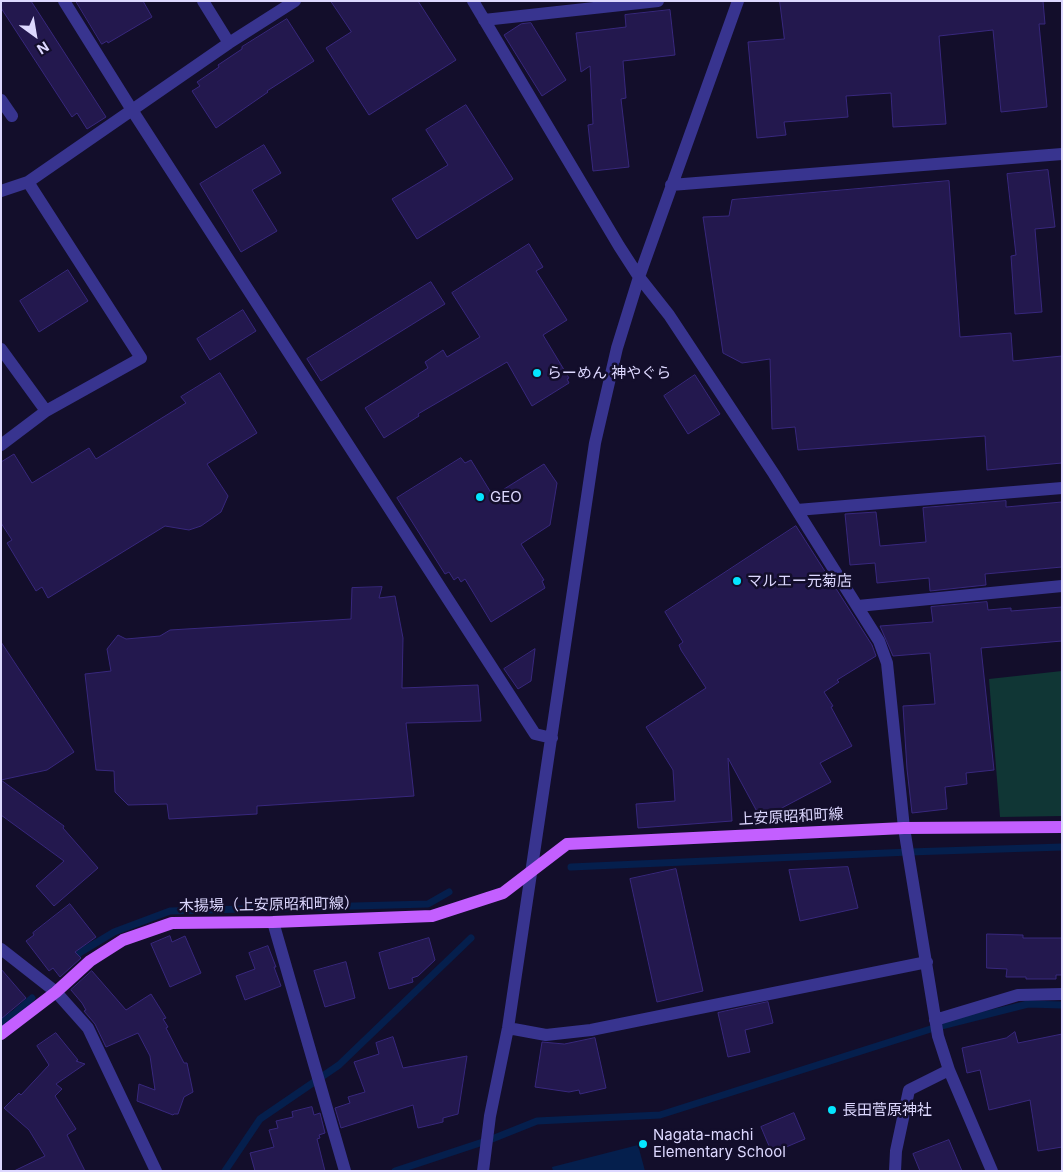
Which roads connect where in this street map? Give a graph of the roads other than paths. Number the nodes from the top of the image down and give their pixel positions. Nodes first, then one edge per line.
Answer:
1 (64, 1) edge
2 (203, 1) edge
3 (295, 1) edge
4 (473, 1) edge
5 (658, 1) edge
6 (738, 1) edge
7 (484, 20) junction
8 (229, 43) junction
9 (1, 100) edge
10 (132, 110) junction
11 (12, 116) dead end
12 (1062, 154) edge
13 (28, 182) junction
14 (671, 185) junction
15 (1, 191) edge
16 (639, 277) junction
17 (1, 349) edge
18 (46, 411) junction
19 (1, 445) edge
20 (1062, 488) edge
21 (797, 510) junction
22 (1062, 586) edge
23 (858, 606) junction
24 (552, 738) junction
25 (1062, 827) edge
26 (904, 828) junction
27 (531, 870) junction
28 (274, 922) junction
29 (1, 949) edge
30 (927, 962) junction
31 (56, 992) junction
32 (1062, 994) edge
33 (935, 1020) junction
34 (508, 1028) junction
35 (1, 1034) edge
36 (948, 1070) junction
37 (156, 1171) edge
38 (345, 1171) edge
39 (483, 1171) edge
40 (895, 1171) edge
41 (992, 1171) edge

1 - 10 street
2 - 8 street
3 - 8 street
4 - 7 street
5 - 7 street
6 - 14 street
7 - 16 street
8 - 10 street
9 - 11 street
10 - 13 street
10 - 24 street
12 - 14 street
13 - 15 street
13 - 18 street
14 - 16 street
16 - 21 street
16 - 24 street
17 - 18 street
18 - 19 street
20 - 21 street
21 - 23 street
22 - 23 street
23 - 26 street
24 - 27 street
25 - 26 main road, 上安原昭和町線
26 - 27 main road, 上安原昭和町線
26 - 30 street
27 - 28 main road, 木揚場（上安原昭和町線）
27 - 34 street
28 - 31 main road, 木揚場（上安原昭和町線）
28 - 38 street
29 - 31 street
30 - 33 street
30 - 34 street
31 - 35 main road, 木揚場（上安原昭和町線）
31 - 37 street
32 - 33 street
33 - 36 street
34 - 39 street
36 - 40 street
36 - 41 street

